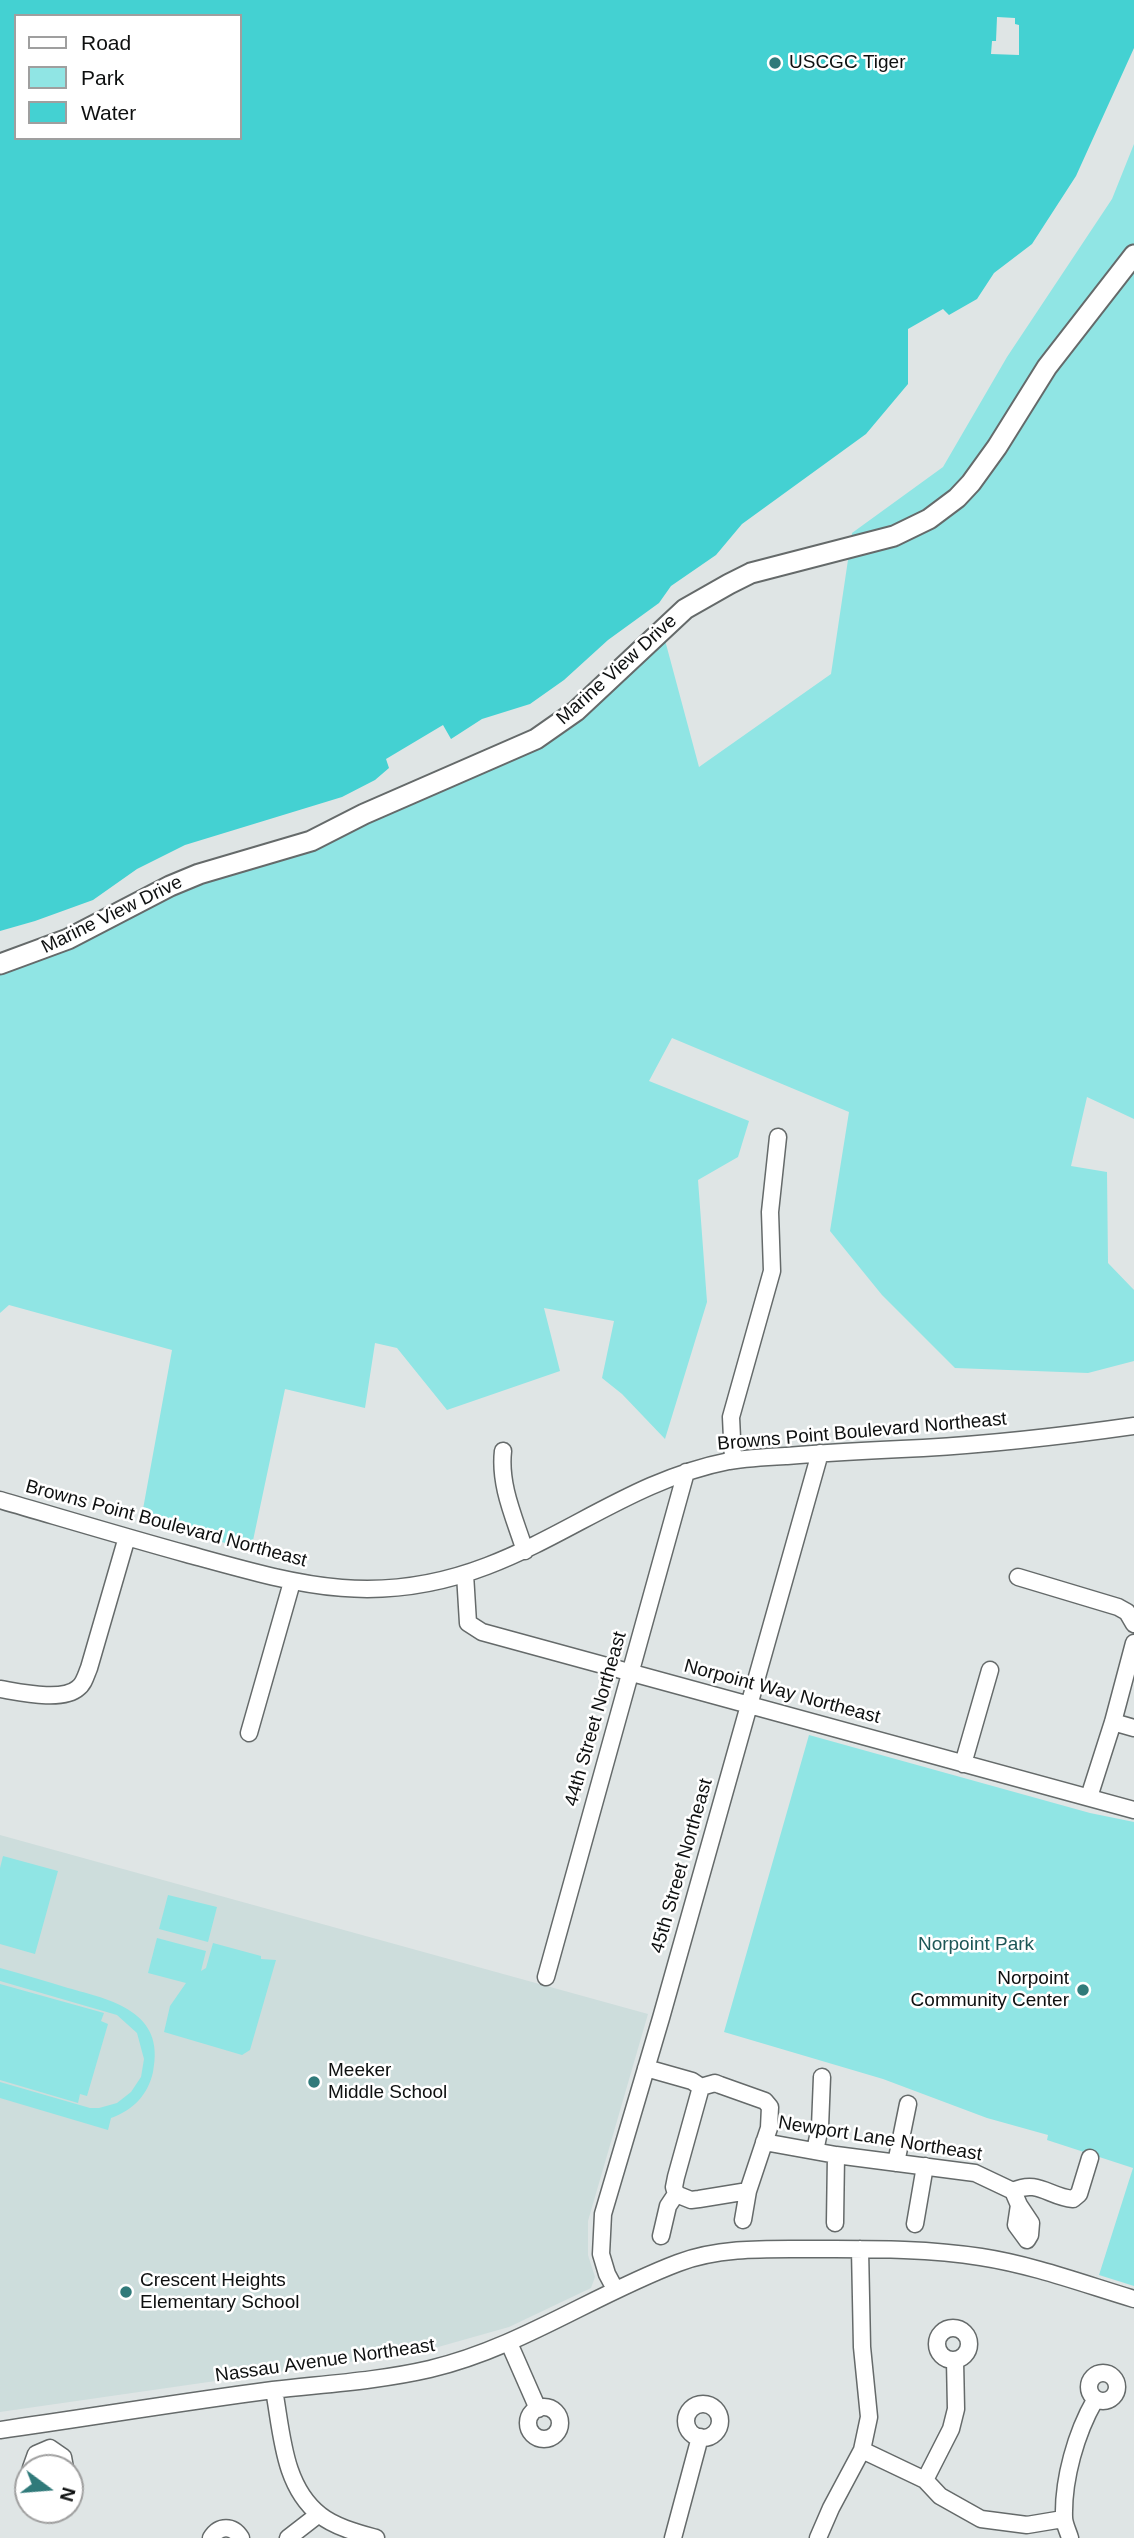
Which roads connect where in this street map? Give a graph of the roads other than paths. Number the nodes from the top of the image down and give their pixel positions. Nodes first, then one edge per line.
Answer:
1 (1134, 255) edge
2 (0, 964) edge
3 (778, 1137) dead end
4 (1134, 1426) edge
5 (503, 1451) dead end
6 (821, 1453) junction
7 (733, 1461) junction
8 (686, 1472) junction
9 (0, 1500) edge
10 (127, 1537) junction
11 (525, 1551) junction
12 (466, 1574) junction
13 (1018, 1577) dead end
14 (292, 1582) junction
15 (1134, 1621) edge
16 (1134, 1643) edge
17 (990, 1670) dead end
18 (631, 1672) junction
19 (0, 1689) edge
20 (750, 1705) junction
21 (1113, 1722) junction
22 (1134, 1728) edge
23 (249, 1733) dead end
24 (963, 1764) junction
25 (1089, 1797) junction
26 (1134, 1810) edge
27 (546, 1977) dead end
28 (646, 2068) junction
29 (822, 2077) dead end
30 (701, 2087) junction
31 (908, 2104) dead end
32 (764, 2143) junction
33 (815, 2151) junction
34 (836, 2155) junction
35 (1090, 2158) dead end
36 (896, 2163) junction
37 (925, 2166) junction
38 (748, 2191) junction
39 (676, 2194) junction
40 (1016, 2198) junction
41 (743, 2220) dead end
42 (835, 2222) dead end
43 (915, 2224) dead end
44 (661, 2236) dead end
45 (860, 2249) junction
46 (1019, 2265) junction
47 (615, 2289) junction
48 (1134, 2299) edge
49 (509, 2343) junction
50 (955, 2360) dead end
51 (274, 2390) junction
52 (1095, 2400) dead end
53 (538, 2409) dead end
54 (40, 2423) junction
55 (0, 2430) edge
56 (700, 2437) dead end
57 (45, 2449) junction
58 (862, 2450) junction
59 (36, 2454) edge
60 (60, 2454) edge
61 (925, 2480) junction
62 (319, 2514) junction
63 (1063, 2519) junction
64 (211, 2538) edge
65 (241, 2538) edge
66 (288, 2538) edge
67 (376, 2538) edge
68 (673, 2538) edge
69 (818, 2538) edge
70 (1070, 2538) edge

1 - 2 main road, Marine View Drive
3 - 7 street
4 - 6 street, Browns Point Boulevard Northeast
5 - 11 street
6 - 7 street, Browns Point Boulevard Northeast
6 - 20 street, 45th Street Northeast
7 - 8 street, Browns Point Boulevard Northeast
8 - 11 street, Browns Point Boulevard Northeast
8 - 18 street, 44th Street Northeast
9 - 10 street, Browns Point Boulevard Northeast
10 - 14 street, Browns Point Boulevard Northeast
10 - 19 street
11 - 12 street, Browns Point Boulevard Northeast
12 - 14 street, Browns Point Boulevard Northeast
12 - 18 street, Norpoint Way Northeast
13 - 15 street
14 - 23 street
16 - 21 street
17 - 24 street
18 - 20 street, Norpoint Way Northeast
18 - 27 street, 44th Street Northeast
20 - 24 street, Norpoint Way Northeast
20 - 28 street, 45th Street Northeast
21 - 22 street
21 - 25 street
24 - 25 street, Norpoint Way Northeast
25 - 26 street, Norpoint Way Northeast
28 - 30 street, Newport Lane Northeast
28 - 47 street, 45th Street Northeast
29 - 33 street
30 - 32 street, Newport Lane Northeast
30 - 39 street
31 - 36 street
32 - 33 street, Newport Lane Northeast
32 - 38 street, Newport Lane Northeast
33 - 34 street, Newport Lane Northeast
34 - 36 street, Newport Lane Northeast
34 - 42 street
35 - 40 street
36 - 37 street, Newport Lane Northeast
37 - 40 street, Newport Lane Northeast
37 - 43 street
38 - 39 street
38 - 41 street, Newport Lane Northeast
39 - 44 street
40 - 46 street
45 - 46 street, Nassau Avenue Northeast
45 - 47 street, Nassau Avenue Northeast
45 - 58 street
46 - 48 street, Nassau Avenue Northeast
47 - 49 street, Nassau Avenue Northeast
49 - 51 street, Nassau Avenue Northeast
49 - 53 street
50 - 61 street
51 - 54 street, Nassau Avenue Northeast
51 - 62 street
52 - 63 street
54 - 55 street, Nassau Avenue Northeast
54 - 57 street
56 - 68 street
57 - 59 street
57 - 60 street
58 - 61 street
58 - 69 street
61 - 63 street
62 - 66 street
62 - 67 street
63 - 70 street
64 - 65 street

